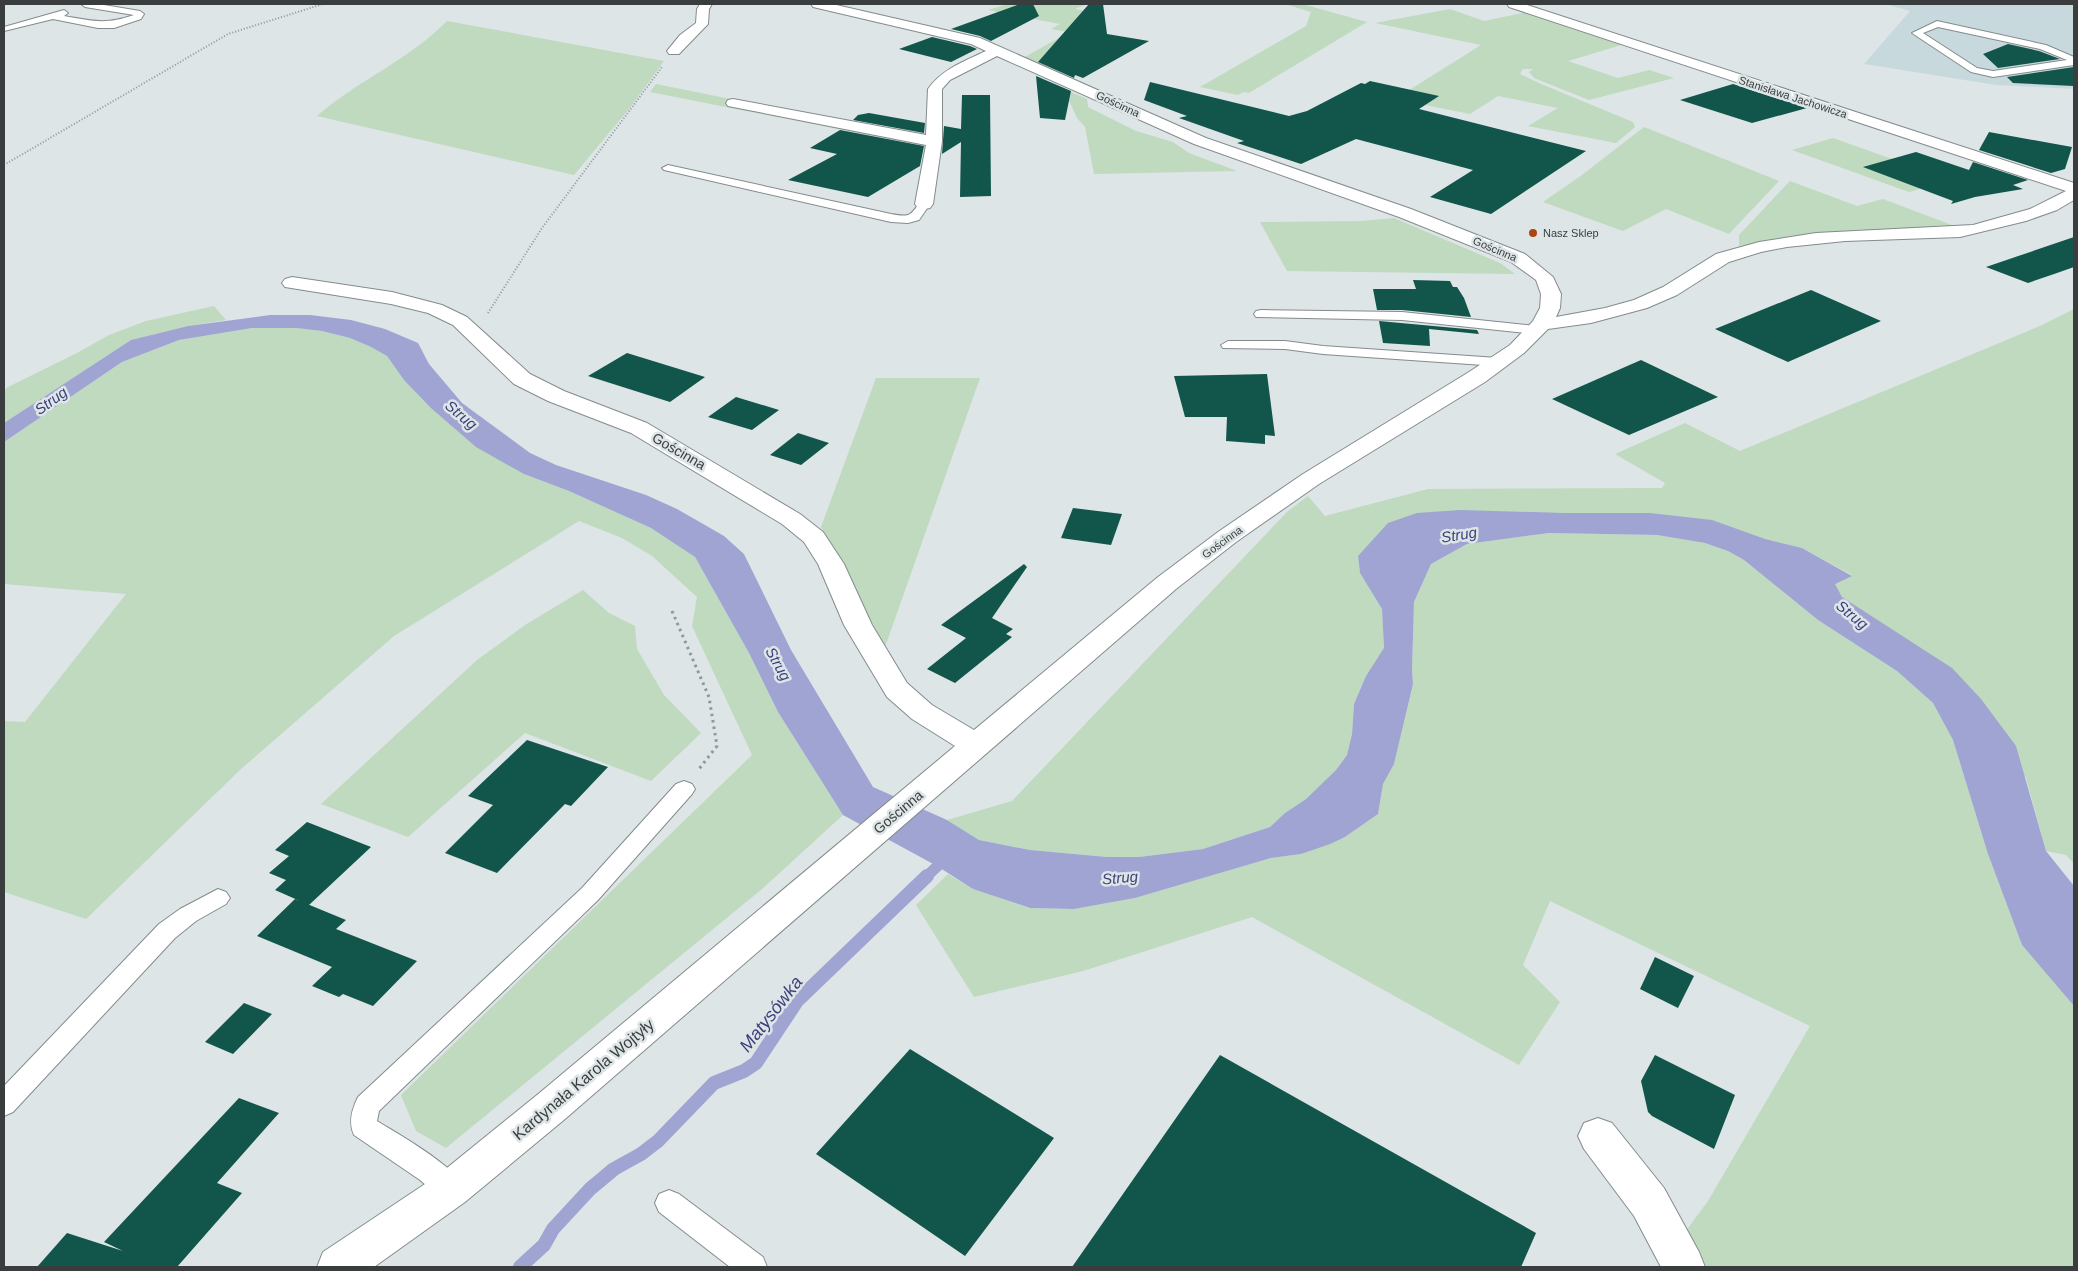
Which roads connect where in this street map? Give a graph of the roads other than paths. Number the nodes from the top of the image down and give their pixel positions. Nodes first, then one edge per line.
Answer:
1 (706, 4) edge
2 (817, 4) edge
3 (1513, 4) edge
4 (86, 5) edge
5 (72, 11) dead end
6 (53, 16) junction
7 (77, 21) junction
8 (59, 26) dead end
9 (5, 29) dead end
10 (997, 50) junction
11 (674, 51) road end
12 (2074, 61) edge
13 (733, 103) dead end
14 (934, 141) junction
15 (668, 168) dead end
16 (2074, 188) edge
17 (2074, 193) edge
18 (924, 204) joint
19 (292, 283) dead end
20 (1261, 314) dead end
21 (1539, 327) junction
22 (1228, 345) dead end
23 (1498, 362) junction
24 (976, 746) junction
25 (684, 789) road end
26 (820, 879) joint
27 (218, 898) dead end
28 (4, 1104) edge
29 (1598, 1136) dead end
30 (451, 1189) junction
31 (669, 1203) dead end
32 (338, 1267) edge
33 (753, 1267) edge
34 (1684, 1267) edge

1 - 11 street
2 - 10 street, Gościnna
3 - 16 street, Stanisława Jachowicza
4 - 7 lane
5 - 6 lane
6 - 7 lane
6 - 9 lane
7 - 8 lane
10 - 14 street
10 - 21 street, Gościnna
12 - 12 lane
13 - 14 street
14 - 18 street
15 - 18 lane
17 - 21 street
19 - 24 street, Gościnna
20 - 21 lane
21 - 23 street, Gościnna
22 - 23 lane
23 - 24 street, Gościnna
24 - 26 street, Gościnna
25 - 30 lane
26 - 30 street, Kardynała Karola Wojtyły
27 - 28 lane
29 - 34 street
30 - 32 street, Kardynała Karola Wojtyły
31 - 33 lane

